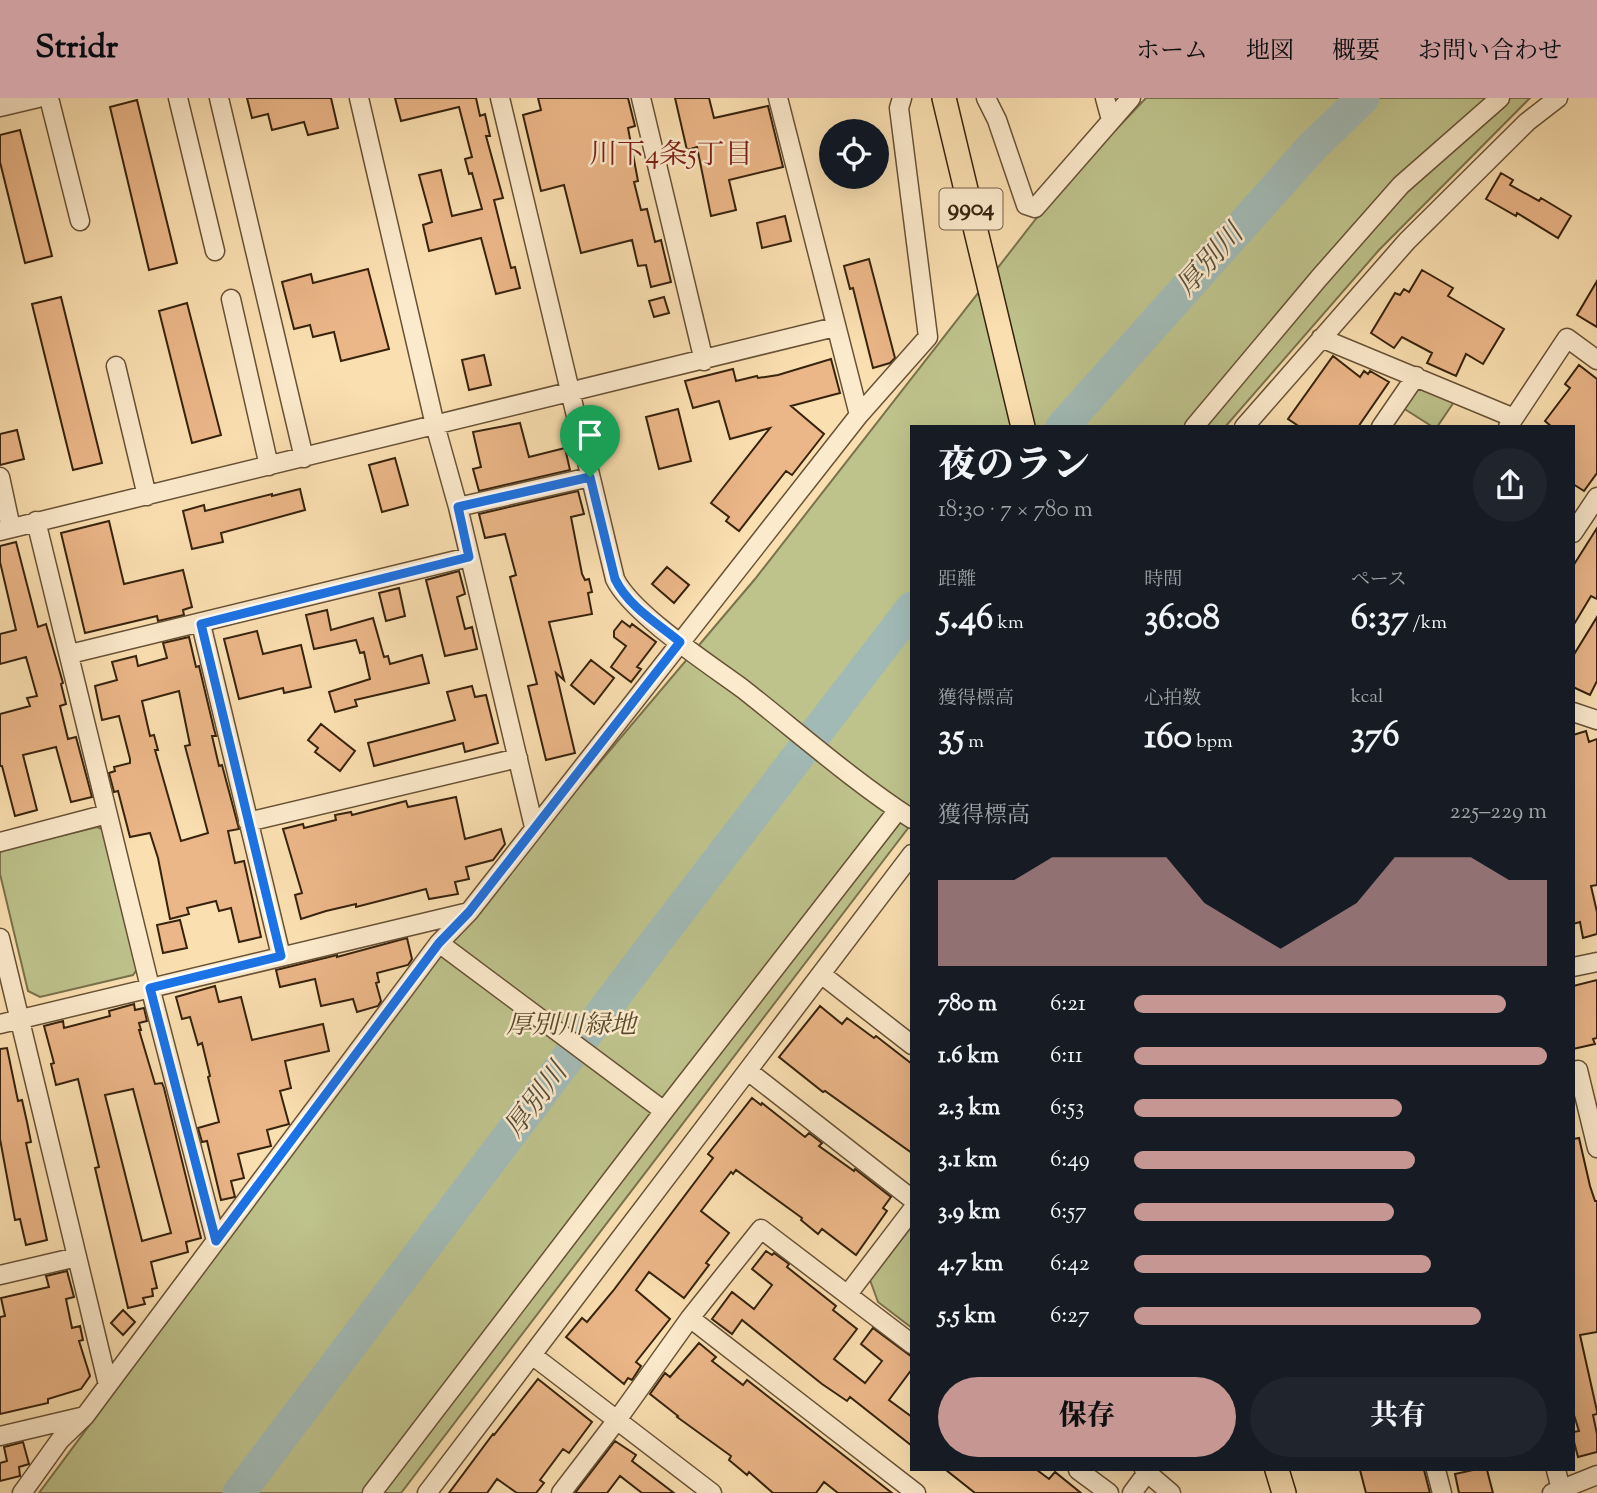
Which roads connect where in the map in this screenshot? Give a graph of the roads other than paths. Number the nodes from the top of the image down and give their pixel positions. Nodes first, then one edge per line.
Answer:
1 (38, 98) edge
2 (49, 98) edge
3 (178, 98) edge
4 (219, 98) edge
5 (359, 98) edge
6 (500, 98) edge
7 (641, 98) edge
8 (779, 98) edge
9 (902, 98) edge
10 (944, 98) edge
11 (986, 98) edge
12 (1105, 98) edge
13 (1131, 98) edge
14 (1500, 98) edge
15 (1558, 98) edge
16 (0, 107) edge
17 (1111, 120) junction
18 (80, 221) dead end
19 (215, 251) dead end
20 (230, 299) dead end
21 (835, 327) junction
22 (1321, 338) junction
23 (704, 360) junction
24 (1597, 360) edge
25 (116, 366) dead end
26 (1416, 376) junction
27 (569, 393) junction
28 (859, 415) junction
29 (1511, 422) edge
30 (435, 425) junction
31 (1023, 425) edge
32 (1196, 425) edge
33 (1246, 425) edge
34 (1382, 425) edge
35 (304, 458) junction
36 (269, 466) junction
37 (0, 477) edge
38 (590, 477) junction
39 (147, 496) junction
40 (1597, 497) edge
41 (458, 507) junction
42 (36, 521) junction
43 (6, 529) edge
44 (1575, 530) edge
45 (469, 557) junction
46 (201, 624) junction
47 (680, 642) junction
48 (69, 654) junction
49 (1575, 713) edge
50 (1597, 720) edge
51 (518, 758) junction
52 (107, 814) junction
53 (905, 815) edge
54 (248, 822) junction
55 (534, 827) junction
56 (0, 842) edge
57 (906, 874) edge
58 (469, 912) junction
59 (0, 938) edge
60 (439, 943) junction
61 (281, 956) junction
62 (1597, 961) edge
63 (1575, 966) edge
64 (821, 974) junction
65 (150, 988) junction
66 (20, 1020) junction
67 (0, 1024) edge
68 (910, 1043) edge
69 (1597, 1066) edge
70 (748, 1071) junction
71 (1576, 1071) edge
72 (660, 1109) junction
73 (1597, 1148) edge
74 (910, 1197) edge
75 (910, 1213) edge
76 (216, 1241) junction
77 (77, 1257) junction
78 (0, 1275) edge
79 (848, 1294) junction
80 (690, 1318) junction
81 (910, 1341) edge
82 (532, 1355) junction
83 (108, 1385) junction
84 (85, 1416) junction
85 (617, 1420) junction
86 (0, 1436) edge
87 (1079, 1471) edge
88 (1147, 1471) edge
89 (1277, 1471) edge
90 (1436, 1471) edge
91 (1556, 1471) edge
92 (1597, 1475) edge
93 (1557, 1491) edge
94 (22, 1493) edge
95 (372, 1493) edge
96 (427, 1493) edge
97 (561, 1493) edge
98 (712, 1493) edge
99 (916, 1493) edge
100 (1109, 1493) edge
101 (1132, 1493) edge
102 (1171, 1493) edge
103 (1284, 1493) edge
104 (1442, 1493) edge

1 - 16 street
2 - 18 street
3 - 19 street
4 - 35 street
5 - 30 street
6 - 27 street
7 - 23 street
8 - 21 street
9 - 28 street
10 - 31 main road, 9904
11 - 17 street
12 - 17 street
13 - 17 street
14 - 32 street
15 - 22 street
20 - 36 street
21 - 23 street
21 - 28 street
22 - 26 street
22 - 33 street
23 - 27 street
24 - 29 street
25 - 39 street
26 - 29 street
26 - 34 street
27 - 30 street
27 - 38 street
28 - 47 street
30 - 35 street
30 - 41 street
35 - 36 street
36 - 39 street
37 - 43 street
38 - 41 street
38 - 47 street
39 - 42 street
40 - 44 street
41 - 45 street
42 - 43 street
42 - 48 street
45 - 46 street
45 - 51 street
46 - 48 street
46 - 54 street
47 - 53 street
47 - 55 street
48 - 52 street
49 - 50 street
51 - 54 street
51 - 55 street
52 - 56 street
52 - 65 street
53 - 72 street
54 - 61 street
55 - 58 street
57 - 64 street
58 - 60 street
58 - 61 street
59 - 66 street
60 - 72 street
60 - 76 street
61 - 65 street
62 - 63 street
64 - 68 street
64 - 70 street
65 - 66 street
65 - 76 street
66 - 67 street
66 - 77 street
69 - 71 street
70 - 74 street
70 - 82 street
71 - 73 street
72 - 95 street
75 - 79 street
76 - 83 street
77 - 78 street
77 - 83 street
79 - 80 street
79 - 81 street
80 - 85 street
80 - 99 street
82 - 85 street
82 - 96 street
83 - 84 street
84 - 86 street
84 - 94 street
85 - 97 street
85 - 98 street
87 - 100 street
88 - 101 street
88 - 102 street
89 - 103 main road
90 - 104 street
91 - 93 street
92 - 93 street

